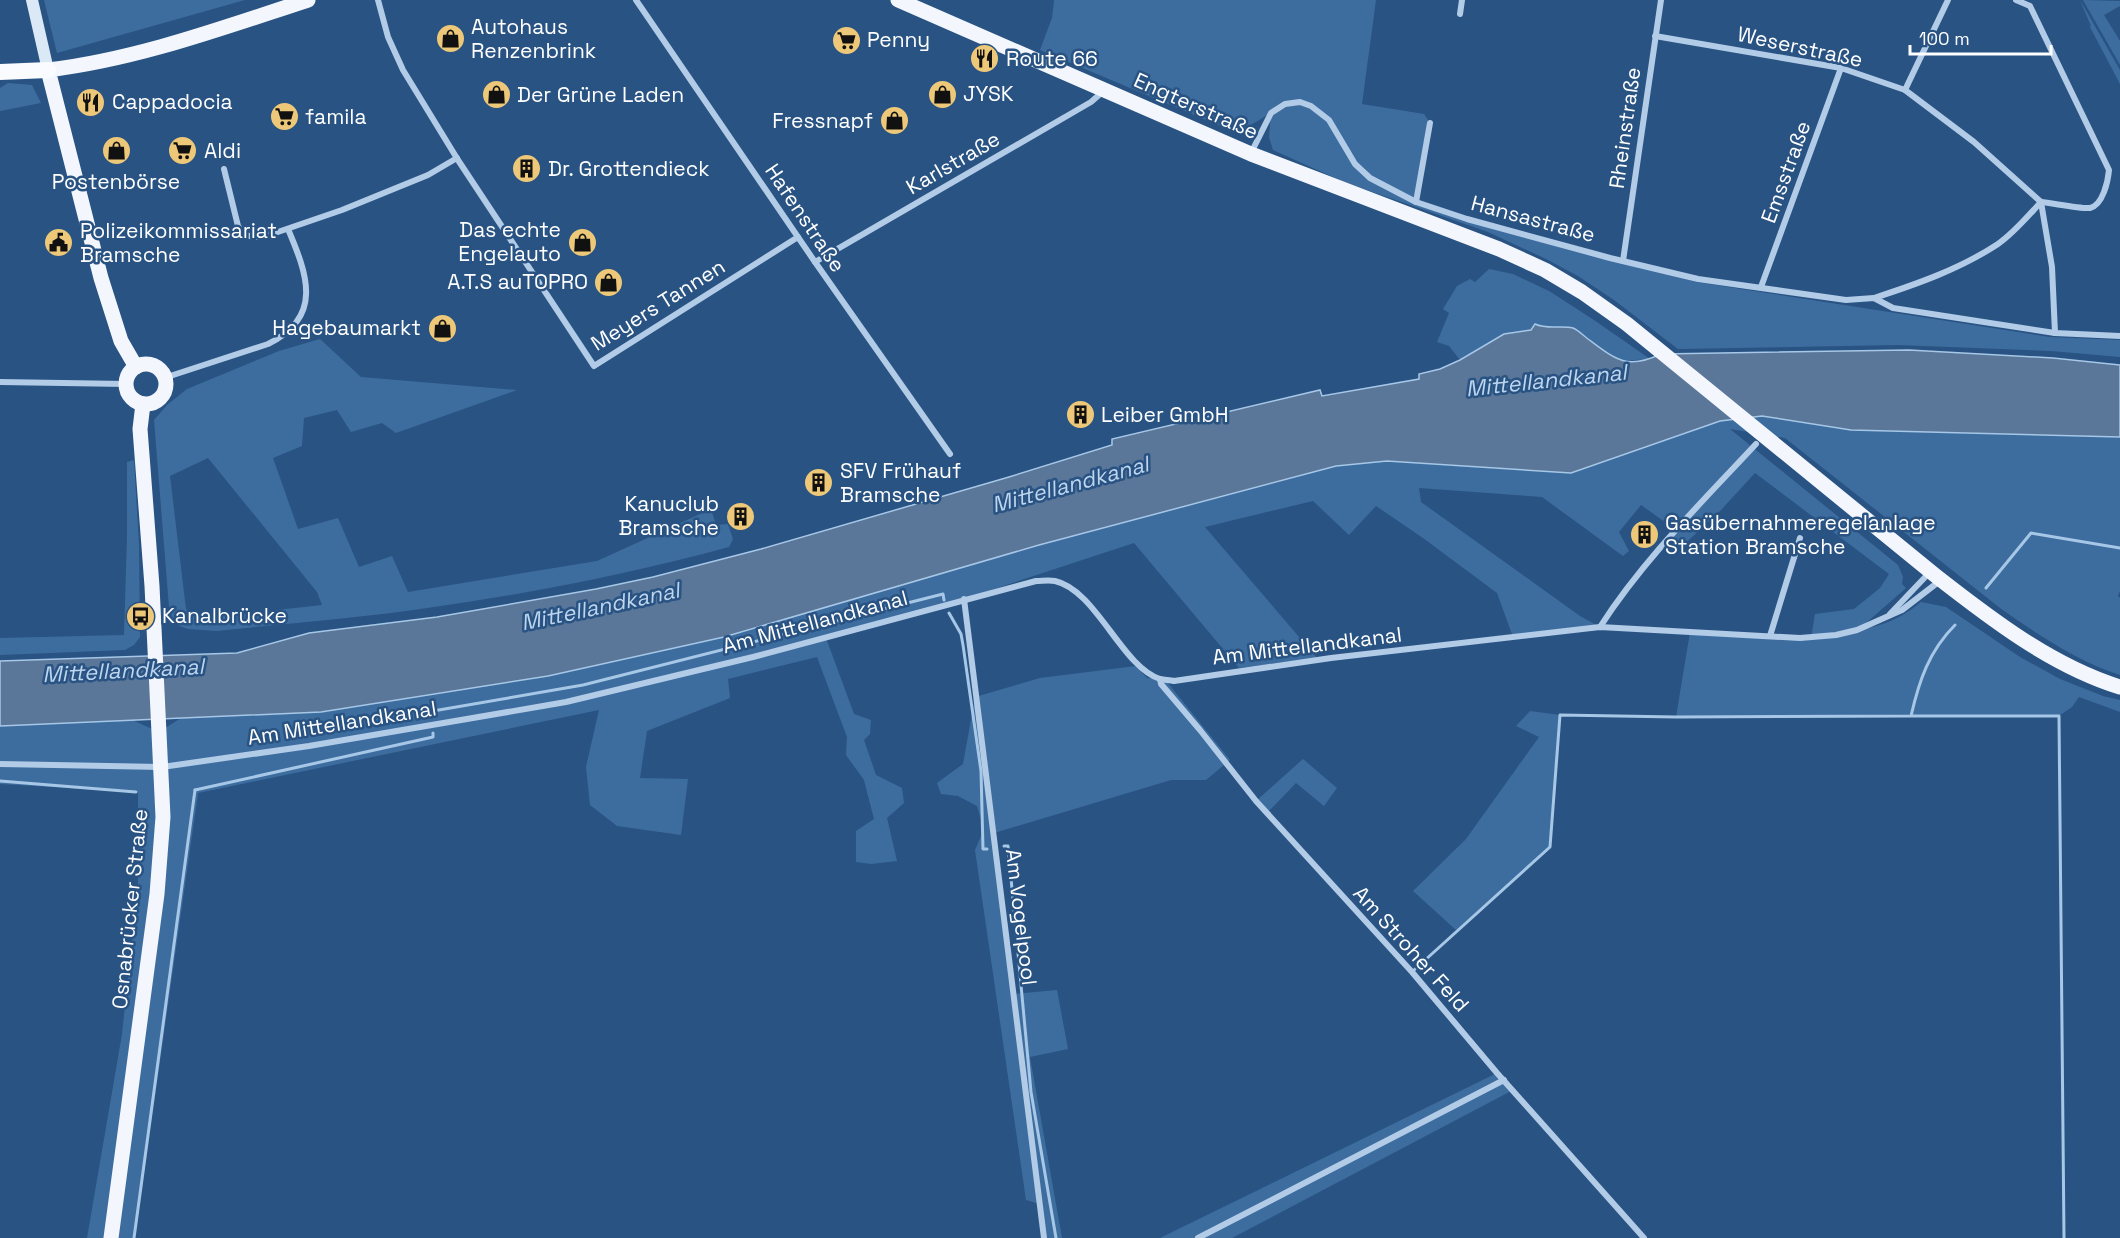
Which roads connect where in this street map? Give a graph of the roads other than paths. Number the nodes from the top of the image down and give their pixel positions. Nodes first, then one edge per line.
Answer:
1 (32, 0) edge
2 (308, 0) edge
3 (378, 0) edge
4 (636, 0) edge
5 (898, 0) edge
6 (1462, 0) edge
7 (1661, 0) edge
8 (1948, 0) edge
9 (2016, 0) edge
10 (1460, 15) dead end
11 (1655, 36) junction
12 (1841, 68) junction
13 (48, 70) junction
14 (0, 72) edge
15 (1102, 88) junction
16 (1905, 90) junction
17 (1430, 123) dead end
18 (1251, 154) junction
19 (457, 158) junction
20 (224, 169) dead end
21 (1416, 202) junction
22 (2042, 202) junction
23 (288, 229) junction
24 (798, 237) junction
25 (1623, 261) junction
26 (815, 262) junction
27 (1761, 287) junction
28 (1874, 298) junction
29 (2055, 333) junction
30 (2120, 336) edge
31 (136, 367) junction
32 (164, 378) junction
33 (0, 382) edge
34 (126, 384) junction
35 (143, 404) junction
36 (1762, 442) junction
37 (950, 454) dead end
38 (1800, 538) dead end
39 (1936, 575) junction
40 (964, 599) junction
41 (1887, 618) junction
42 (1600, 627) junction
43 (1770, 636) junction
44 (1160, 679) junction
45 (2120, 687) edge
46 (0, 764) edge
47 (162, 767) junction
48 (1504, 1080) junction
49 (111, 1238) edge
50 (1044, 1238) edge
51 (1198, 1238) edge
52 (1644, 1238) edge

1 - 13 main road
2 - 13 main road
3 - 19 street, Meyers Tannen
4 - 24 street, Hafenstraße
5 - 15 main road, Engterstraße
6 - 10 street
7 - 11 street, Rheinstraße
8 - 16 street
9 - 22 street
11 - 12 street, Weserstraße
11 - 25 street, Rheinstraße
12 - 16 street, Weserstraße
12 - 27 street, Emsstraße
13 - 14 highway
13 - 31 main road
15 - 18 main road, Engterstraße
15 - 26 street, Karlstraße
16 - 22 street, Weserstraße
17 - 21 street
18 - 21 street, Hansastraße
18 - 36 main road, Engterstraße
19 - 23 street
19 - 24 street, Meyers Tannen
20 - 23 street
21 - 25 street, Hansastraße
22 - 28 street, Hansastraße
22 - 29 street
23 - 32 street
24 - 26 street, Hafenstraße
25 - 27 street, Hansastraße
26 - 37 street, Hafenstraße
27 - 28 street, Hansastraße
28 - 29 street, Hansastraße
29 - 30 street, Hansastraße
31 - 32 main road
31 - 34 main road
32 - 35 main road
33 - 34 street
34 - 35 main road
35 - 47 main road, Osnabrücker Straße
36 - 39 main road, Engterstraße
36 - 42 street
38 - 43 street
39 - 41 street, Am Mittellandkanal
39 - 41 street, Am Mittellandkanal
39 - 45 main road, Engterstraße
40 - 44 street, Am Mittellandkanal
40 - 47 street, Am Mittellandkanal
40 - 50 street, Am Vogelpool
41 - 43 street, Am Mittellandkanal
42 - 43 street, Am Mittellandkanal
42 - 44 street, Am Mittellandkanal
44 - 48 street, Am Stroher Feld
46 - 47 street, Am Mittellandkanal
47 - 49 main road, Osnabrücker Straße
48 - 51 street
48 - 52 street, Am Stroher Feld

